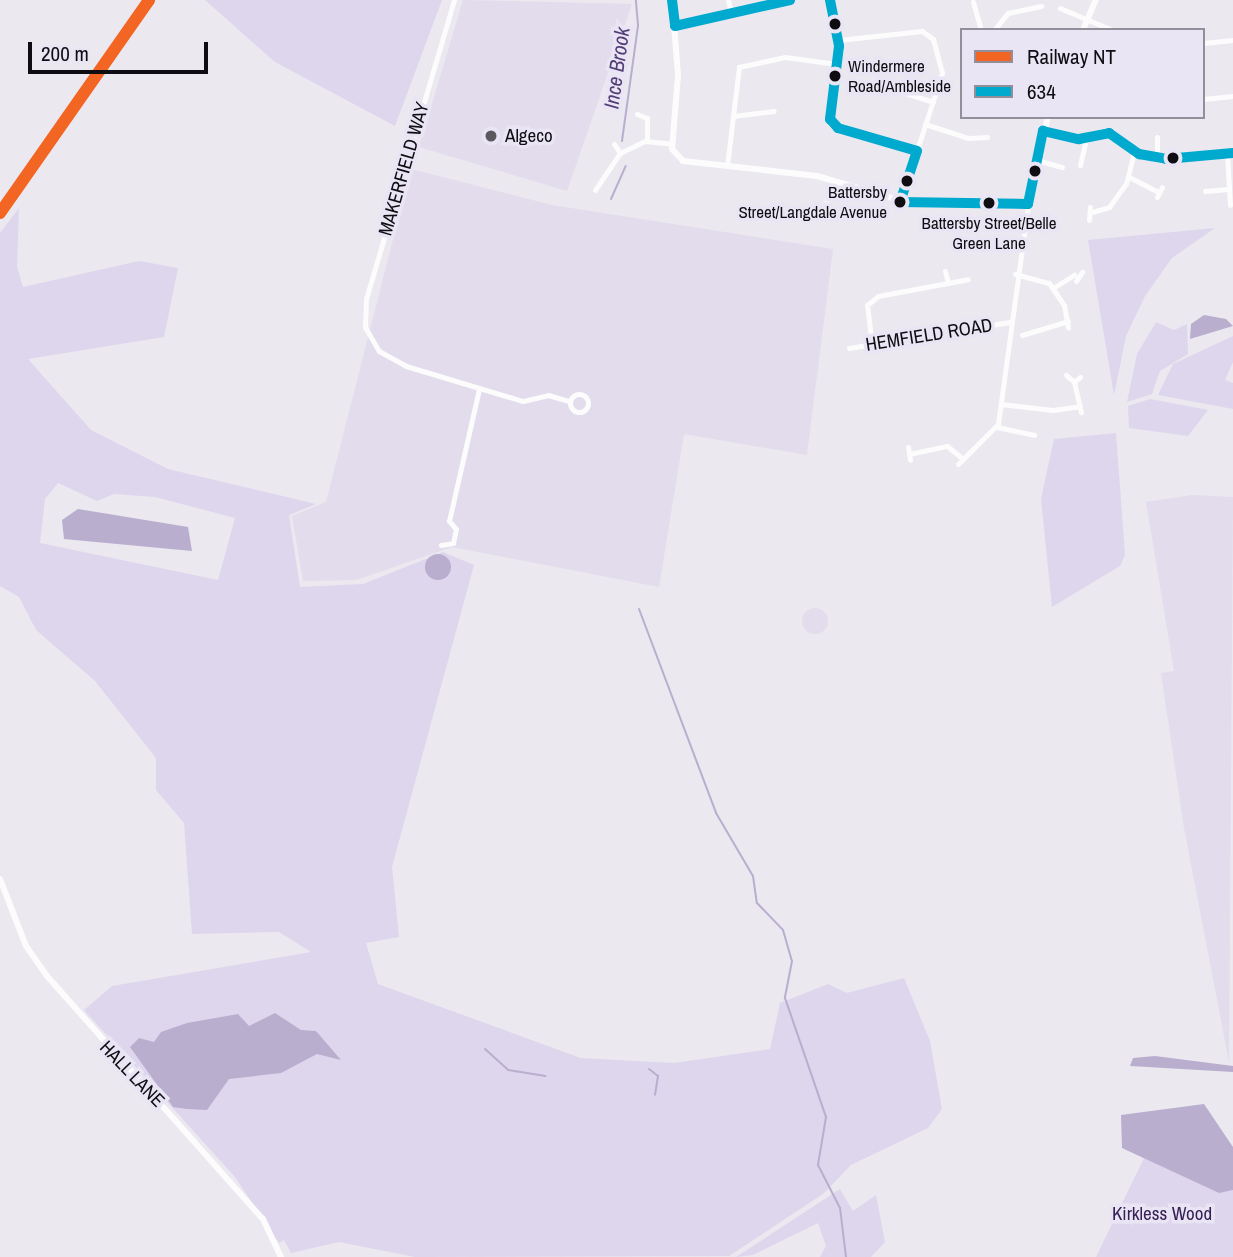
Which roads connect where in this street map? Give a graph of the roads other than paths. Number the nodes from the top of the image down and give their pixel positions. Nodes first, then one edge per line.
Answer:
1 (454, 0) edge
2 (672, 0) edge
3 (728, 0) edge
4 (790, 0) edge
5 (830, 0) edge
6 (1096, 0) edge
7 (778, 1) edge
8 (973, 2) dead end
9 (1041, 6) dead end
10 (1060, 8) dead end
11 (731, 13) junction
12 (1088, 19) junction
13 (675, 26) junction
14 (980, 28) edge
15 (996, 28) edge
16 (1084, 28) edge
17 (1108, 28) edge
18 (839, 40) junction
19 (1233, 40) edge
20 (1205, 43) edge
21 (837, 64) junction
22 (890, 88) dead end
23 (1233, 96) edge
24 (1205, 99) edge
25 (933, 102) junction
26 (774, 111) dead end
27 (637, 114) dead end
28 (733, 116) junction
29 (1047, 119) edge
30 (925, 124) junction
31 (1043, 131) junction
32 (976, 137) junction
33 (987, 137) dead end
34 (1157, 137) dead end
35 (1086, 138) junction
36 (647, 141) junction
37 (614, 144) dead end
38 (672, 144) junction
39 (979, 145) dead end
40 (917, 151) junction
41 (1134, 152) junction
42 (620, 153) junction
43 (1078, 153) dead end
44 (1230, 153) edge
45 (1085, 155) junction
46 (1157, 158) junction
47 (1037, 160) junction
48 (1080, 165) dead end
49 (727, 166) junction
50 (1062, 167) dead end
51 (1131, 178) junction
52 (833, 182) junction
53 (1229, 189) junction
54 (596, 190) dead end
55 (1205, 191) dead end
56 (1159, 192) dead end
57 (1231, 200) edge
58 (900, 202) junction
59 (1028, 204) junction
60 (822, 217) dead end
61 (1089, 220) dead end
62 (945, 271) dead end
63 (1082, 272) dead end
64 (1014, 274) junction
65 (968, 279) dead end
66 (948, 283) junction
67 (1053, 288) junction
68 (1010, 322) junction
69 (1022, 335) dead end
70 (872, 345) junction
71 (849, 348) dead end
72 (1066, 374) dead end
73 (1080, 377) dead end
74 (1074, 382) junction
75 (479, 388) junction
76 (569, 401) dead end
77 (1001, 404) junction
78 (997, 427) junction
79 (1034, 435) dead end
80 (909, 454) dead end
81 (440, 545) dead end
82 (0, 879) edge
83 (281, 1257) edge

1 - 75 street, MAKERFIELD WAY
2 - 13 street
3 - 11 street
4 - 7 street
5 - 18 street
6 - 12 street
7 - 11 street
8 - 14 street
9 - 15 street
10 - 12 street
11 - 13 street
12 - 16 street
12 - 17 street
13 - 38 street
18 - 21 street
18 - 25 street
19 - 20 street
21 - 28 street
21 - 40 street
22 - 25 street
23 - 24 street
25 - 30 street
26 - 28 street
27 - 36 street
28 - 49 street
29 - 31 street
30 - 32 street
30 - 40 street
31 - 35 street
31 - 47 street
32 - 33 street
32 - 39 street
34 - 46 street
35 - 41 street
35 - 45 street
36 - 38 street
36 - 42 street
37 - 42 street
38 - 49 street
40 - 58 street
41 - 46 street
41 - 51 street
42 - 54 street
43 - 45 street
44 - 46 street
44 - 53 street
45 - 48 street
47 - 50 street
47 - 59 street
49 - 52 street
51 - 56 street
51 - 61 street
52 - 58 street
52 - 60 street
53 - 55 street
53 - 57 street
58 - 59 street
59 - 64 street
62 - 66 street
63 - 67 street
64 - 67 street
64 - 68 street
65 - 66 street
66 - 70 street
67 - 69 street
68 - 70 street, HEMFIELD ROAD
68 - 77 street
70 - 71 street, HEMFIELD ROAD
72 - 74 street
73 - 74 street
74 - 77 street
75 - 76 street
75 - 81 street
77 - 78 street
78 - 79 street
78 - 80 street
82 - 83 street, HALL LANE

